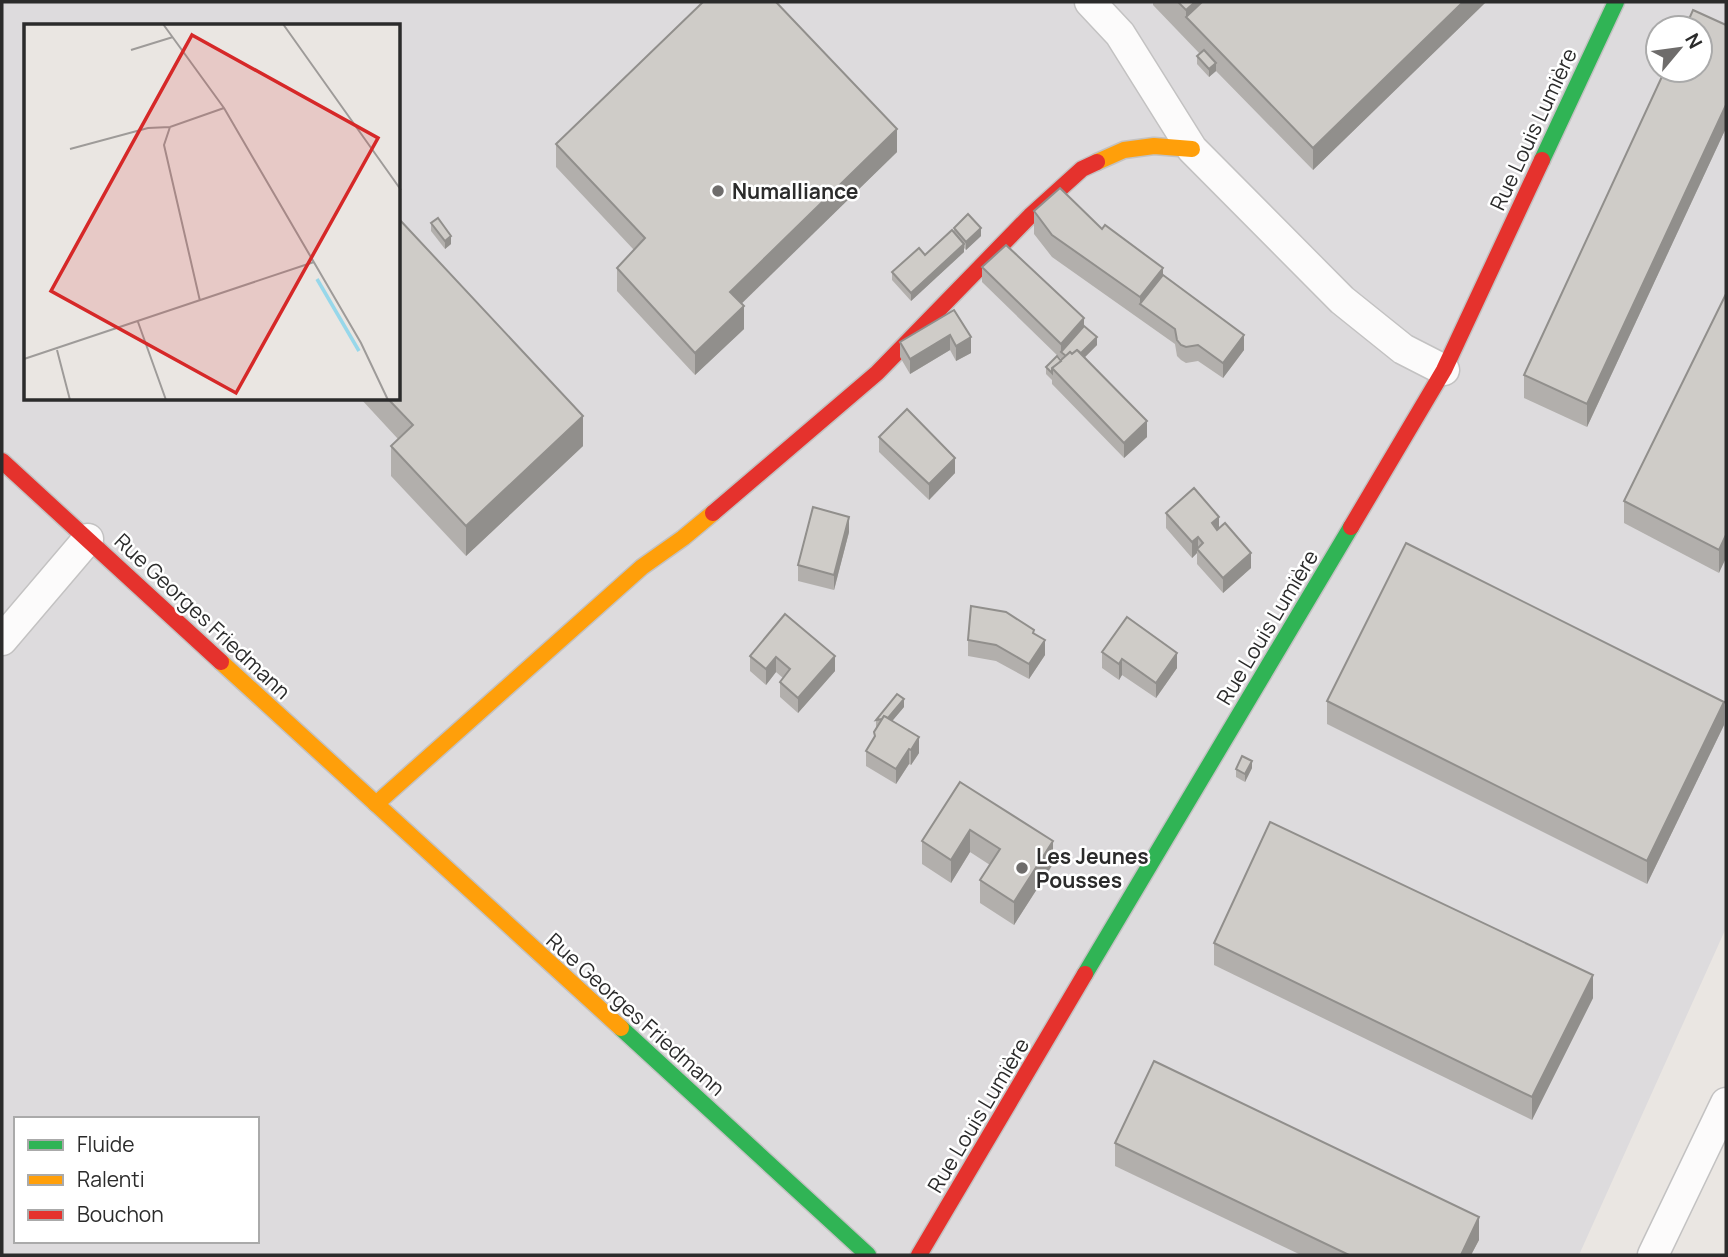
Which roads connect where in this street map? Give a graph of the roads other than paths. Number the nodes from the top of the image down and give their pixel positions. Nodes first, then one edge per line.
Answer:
1 (1090, 2) edge
2 (1616, 2) edge
3 (1192, 149) junction
4 (1444, 370) junction
5 (2, 461) edge
6 (88, 539) junction
7 (2, 640) edge
8 (376, 804) junction
9 (1726, 1103) edge
10 (869, 1255) edge
11 (919, 1255) edge
12 (1653, 1255) edge

1 - 3 street
2 - 4 street, Rue Louis Lumière
3 - 4 street
3 - 8 street
4 - 11 street, Rue Louis Lumière
5 - 6 street, Rue Georges Friedmann
6 - 7 street
6 - 8 street, Rue Georges Friedmann
8 - 10 street, Rue Georges Friedmann
9 - 12 street

